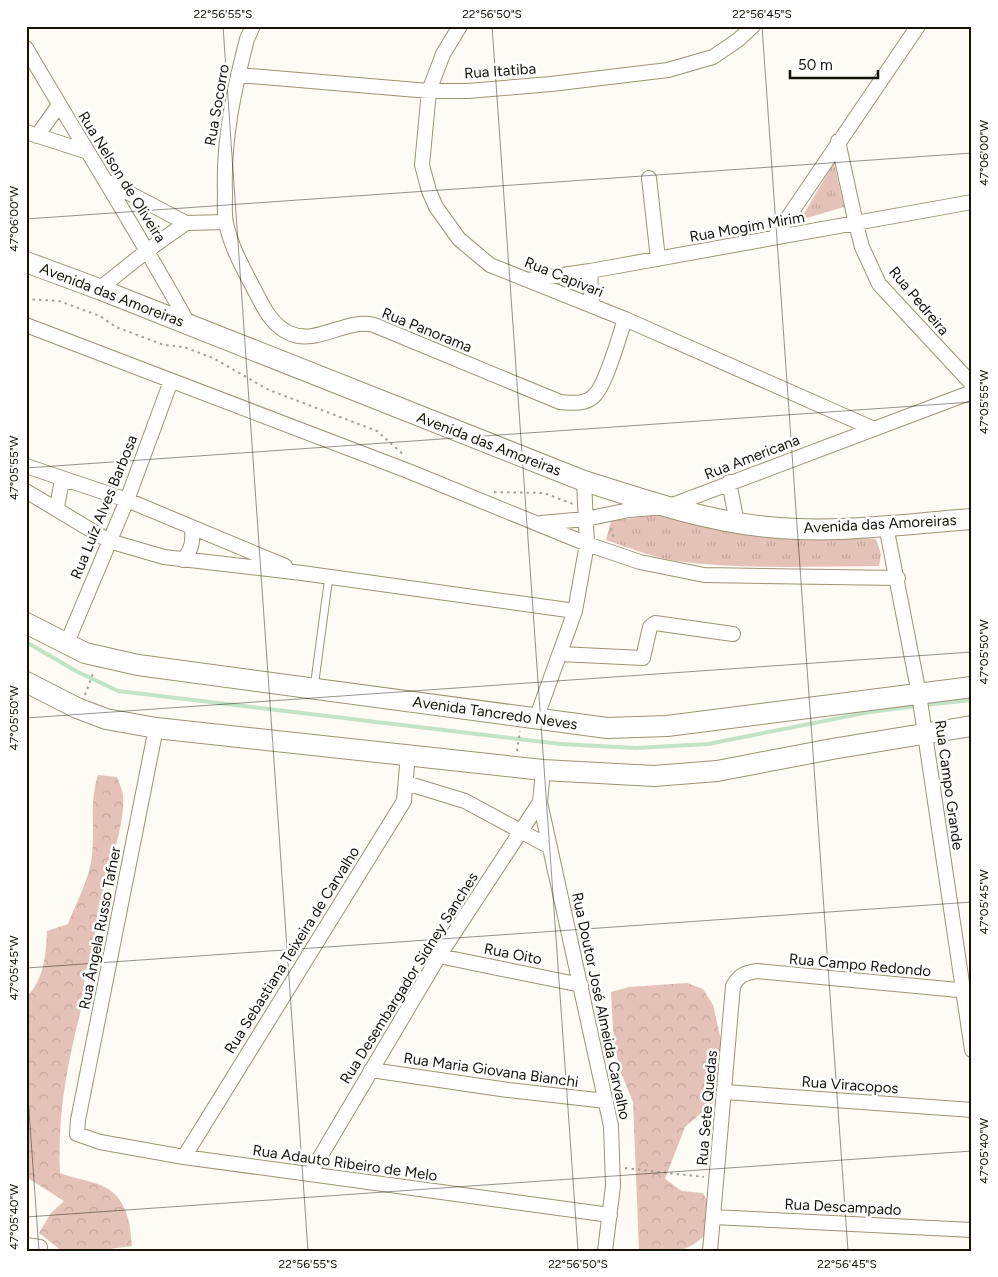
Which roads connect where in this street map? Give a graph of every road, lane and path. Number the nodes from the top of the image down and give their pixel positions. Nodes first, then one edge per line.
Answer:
1 (253, 26) edge
2 (460, 26) edge
3 (753, 26) edge
4 (918, 26) edge
5 (26, 48) edge
6 (238, 75) junction
7 (429, 91) junction
8 (59, 105) junction
9 (32, 134) edge
10 (838, 141) junction
11 (86, 151) junction
12 (649, 178) dead end
13 (108, 182) junction
14 (972, 202) edge
15 (226, 222) junction
16 (186, 223) junction
17 (856, 224) junction
18 (774, 238) junction
19 (148, 250) junction
20 (658, 259) junction
21 (26, 262) edge
22 (590, 271) junction
23 (527, 280) junction
24 (99, 289) junction
25 (592, 306) junction
26 (626, 319) junction
27 (189, 324) junction
28 (26, 325) edge
29 (171, 381) junction
30 (972, 384) edge
31 (972, 392) edge
32 (874, 429) junction
33 (26, 466) edge
34 (68, 481) junction
35 (584, 481) junction
36 (729, 482) junction
37 (26, 491) edge
38 (127, 500) junction
39 (57, 507) junction
40 (667, 507) junction
41 (586, 519) junction
42 (972, 519) edge
43 (538, 523) junction
44 (737, 523) junction
45 (886, 526) junction
46 (192, 529) junction
47 (109, 541) junction
48 (587, 544) junction
49 (183, 560) junction
50 (302, 573) junction
51 (329, 576) junction
52 (898, 578) junction
53 (575, 611) junction
54 (26, 623) edge
55 (733, 634) dead end
56 (66, 645) junction
57 (560, 654) junction
58 (97, 663) dead end
59 (26, 682) edge
60 (972, 687) edge
61 (314, 690) junction
62 (87, 691) dead end
63 (920, 697) junction
64 (528, 722) junction
65 (972, 726) edge
66 (156, 728) junction
67 (925, 728) junction
68 (517, 750) dead end
69 (408, 754) junction
70 (544, 770) junction
71 (406, 783) junction
72 (540, 802) junction
73 (522, 830) junction
74 (550, 847) junction
75 (439, 956) junction
76 (746, 972) joint
77 (581, 985) junction
78 (967, 991) edge
79 (972, 1050) edge
80 (371, 1070) junction
81 (725, 1092) junction
82 (606, 1101) junction
83 (972, 1110) edge
84 (77, 1134) joint
85 (184, 1157) junction
86 (633, 1169) dead end
87 (310, 1174) junction
88 (701, 1176) dead end
89 (610, 1215) junction
90 (714, 1217) junction
91 (972, 1230) edge
92 (605, 1251) edge
93 (710, 1251) edge

1 - 6 street, Rua Socorro
2 - 7 street, Rua Capivari
3 - 7 street, Rua Itatiba
4 - 10 street
5 - 8 street, Rua Nelson de Oliveira
6 - 7 street, Rua Itatiba
6 - 15 street, Rua Socorro
7 - 23 street, Rua Capivari
8 - 9 street
8 - 11 street, Rua Nelson de Oliveira
9 - 11 street
10 - 17 street, Rua Pedreira
10 - 18 street
11 - 13 street, Rua Nelson de Oliveira
12 - 20 street
13 - 16 street
13 - 19 street, Rua Nelson de Oliveira
14 - 17 street, Rua Mogim Mirim
15 - 16 street
15 - 26 street, Rua Panorama
16 - 19 street
17 - 18 street, Rua Mogim Mirim
17 - 30 street, Rua Pedreira
18 - 20 street, Rua Mogim Mirim
19 - 24 street
19 - 27 street, Rua Nelson de Oliveira
20 - 22 street, Rua Mogim Mirim
21 - 24 main road, Avenida das Amoreiras
22 - 23 street, Rua Mogim Mirim
22 - 25 street
23 - 25 street, Rua Capivari
24 - 27 main road, Avenida das Amoreiras
25 - 26 street, Rua Capivari
26 - 32 street, Rua Capivari
27 - 35 main road, Avenida das Amoreiras
28 - 29 street
29 - 38 street, Rua Luíz Alves Barbosa
29 - 43 street
31 - 32 street, Rua Americana
32 - 36 street, Rua Americana
33 - 34 street
34 - 38 street
34 - 39 street
35 - 40 main road, Avenida das Amoreiras
35 - 41 street
36 - 40 street, Rua Americana
36 - 44 street
37 - 39 street
38 - 46 street
38 - 47 street, Rua Luíz Alves Barbosa
39 - 47 street
40 - 41 street, Rua Americana
40 - 44 main road, Avenida das Amoreiras
41 - 43 street, Rua Americana
41 - 48 street
42 - 45 main road, Avenida das Amoreiras
43 - 48 street
44 - 45 main road, Avenida das Amoreiras
45 - 52 street, Rua Campo Grande
46 - 49 street
46 - 50 street
47 - 49 street
47 - 56 street, Rua Luíz Alves Barbosa
48 - 52 street
48 - 53 street
49 - 50 street
50 - 51 street
51 - 53 street
51 - 61 lane
52 - 63 street, Rua Campo Grande
53 - 57 street
54 - 56 main road, Avenida Tancredo Neves
55 - 57 street
56 - 61 main road, Avenida Tancredo Neves
57 - 64 street
58 - 62 path
59 - 66 main road
60 - 63 main road, Avenida Tancredo Neves
61 - 64 main road, Avenida Tancredo Neves
63 - 64 main road, Avenida Tancredo Neves
63 - 67 street, Rua Campo Grande
64 - 68 path
65 - 67 main road
66 - 69 main road
66 - 84 street, Rua Ângela Russo Tafner
67 - 70 main road
67 - 78 street, Rua Campo Grande
69 - 70 main road
69 - 71 street, Rua Sebastiana Teixeira de Carvalho
70 - 72 street, Rua Doutor José Almeida Carvalho
71 - 73 street
71 - 85 street, Rua Sebastiana Teixeira de Carvalho
72 - 73 street, Rua Desembargador Sidney Sanches
72 - 74 street, Rua Doutor José Almeida Carvalho
73 - 74 street
73 - 75 street, Rua Desembargador Sidney Sanches
74 - 77 street, Rua Doutor José Almeida Carvalho
75 - 77 street, Rua Oito
75 - 80 street, Rua Desembargador Sidney Sanches
76 - 78 street, Rua Campo Redondo
76 - 81 street, Rua Sete Quedas
77 - 82 street, Rua Doutor José Almeida Carvalho
78 - 79 street, Rua Campo Grande
80 - 82 street, Rua Maria Giovana Bianchi
80 - 87 street, Rua Desembargador Sidney Sanches
81 - 83 street, Rua Viracopos
81 - 90 street, Rua Sete Quedas
82 - 89 street, Rua Doutor José Almeida Carvalho
84 - 85 street, Rua Adauto Ribeiro de Melo
85 - 87 street, Rua Adauto Ribeiro de Melo
86 - 88 path
87 - 89 street, Rua Adauto Ribeiro de Melo
89 - 92 street, Rua Doutor José Almeida Carvalho
90 - 91 street, Rua Descampado
90 - 93 street, Rua Sete Quedas

